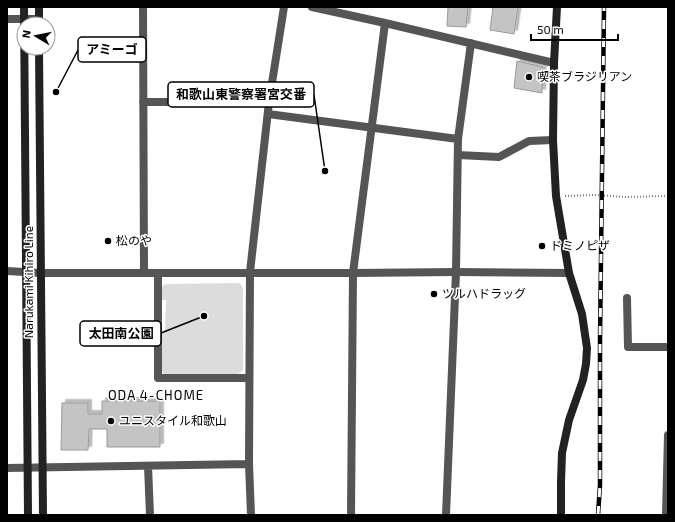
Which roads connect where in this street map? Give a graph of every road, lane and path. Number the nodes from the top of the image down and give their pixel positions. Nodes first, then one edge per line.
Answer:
1 (143, 7) edge
2 (284, 7) edge
3 (312, 7) edge
4 (558, 7) edge
5 (385, 23) junction
6 (471, 44) junction
7 (23, 56) edge
8 (39, 56) edge
9 (554, 63) junction
10 (143, 102) junction
11 (270, 102) junction
12 (268, 114) junction
13 (371, 128) junction
14 (458, 139) junction
15 (553, 140) junction
16 (458, 155) junction
17 (556, 196) junction
18 (668, 196) edge
19 (7, 271) edge
20 (25, 272) junction
21 (250, 272) junction
22 (456, 272) junction
23 (41, 273) junction
24 (144, 273) junction
25 (158, 273) junction
26 (353, 273) junction
27 (569, 273) junction
28 (627, 298) dead end
29 (668, 347) edge
30 (249, 378) junction
31 (668, 435) edge
32 (249, 464) junction
33 (148, 466) junction
34 (27, 467) junction
35 (42, 467) junction
36 (7, 468) edge
37 (28, 515) edge
38 (43, 515) edge
39 (150, 515) edge
40 (251, 515) edge
41 (351, 515) edge
42 (446, 515) edge
43 (561, 515) edge
44 (666, 515) edge

1 - 10 street
2 - 11 street
3 - 5 street
4 - 9 main road
5 - 6 street
5 - 13 street
6 - 9 street
6 - 14 street
7 - 20 main road, Narukami Kihiro Line
8 - 23 main road, Narukami Kihiro Line
9 - 15 main road
10 - 11 street
10 - 24 street
11 - 12 street
12 - 13 street
12 - 21 street
13 - 14 street
13 - 26 street
14 - 16 street
15 - 16 street
15 - 17 main road
16 - 22 street
17 - 18 path
17 - 27 main road
19 - 20 street
20 - 23 street
20 - 34 main road, Narukami Kihiro Line
21 - 25 street
21 - 26 street
21 - 30 street
22 - 26 street
22 - 27 street
22 - 42 street
23 - 24 street
23 - 35 main road, Narukami Kihiro Line
24 - 25 street
25 - 30 street
26 - 41 street
27 - 43 main road
28 - 29 street
30 - 32 street
31 - 44 street
32 - 33 street
32 - 40 street
33 - 35 street
33 - 39 street
34 - 35 street
34 - 36 street
34 - 37 main road, Narukami Kihiro Line
35 - 38 main road, Narukami Kihiro Line

